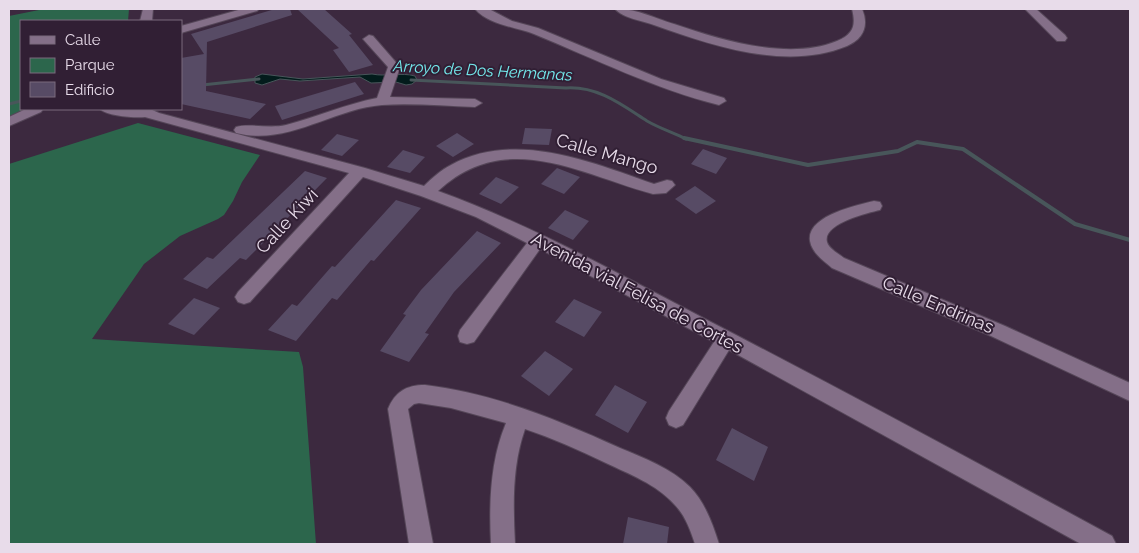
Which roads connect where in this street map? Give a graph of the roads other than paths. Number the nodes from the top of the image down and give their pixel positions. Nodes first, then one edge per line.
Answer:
1 (253, 9) edge
2 (481, 9) edge
3 (621, 9) edge
4 (857, 9) edge
5 (1030, 9) edge
6 (182, 30) edge
7 (1061, 38) dead end
8 (369, 39) dead end
9 (382, 101) junction
10 (719, 101) dead end
11 (476, 103) dead end
12 (34, 110) edge
13 (113, 110) edge
14 (168, 110) edge
15 (145, 111) edge
16 (9, 122) edge
17 (360, 172) junction
18 (667, 185) dead end
19 (426, 192) junction
20 (874, 206) dead end
21 (538, 240) junction
22 (244, 297) dead end
23 (467, 336) dead end
24 (726, 339) junction
25 (1130, 392) edge
26 (519, 416) junction
27 (676, 418) dead end
28 (1095, 542) edge
29 (421, 544) edge
30 (503, 544) edge
31 (707, 544) edge

1 - 6 street
2 - 10 street
3 - 4 street
5 - 7 street
8 - 9 street
9 - 11 street
9 - 14 street
12 - 16 street
13 - 15 street, Avenida vial Felisa de Cortes
15 - 17 street, Avenida vial Felisa de Cortes
17 - 19 street, Avenida vial Felisa de Cortes
17 - 22 street, Calle Kiwi
18 - 19 street, Calle Mango
19 - 21 street, Avenida vial Felisa de Cortes
20 - 25 street, Calle Endrinas
21 - 23 street
21 - 24 street, Avenida vial Felisa de Cortes
24 - 27 street
24 - 28 street, Avenida vial Felisa de Cortes
26 - 29 street
26 - 30 street
26 - 31 street

